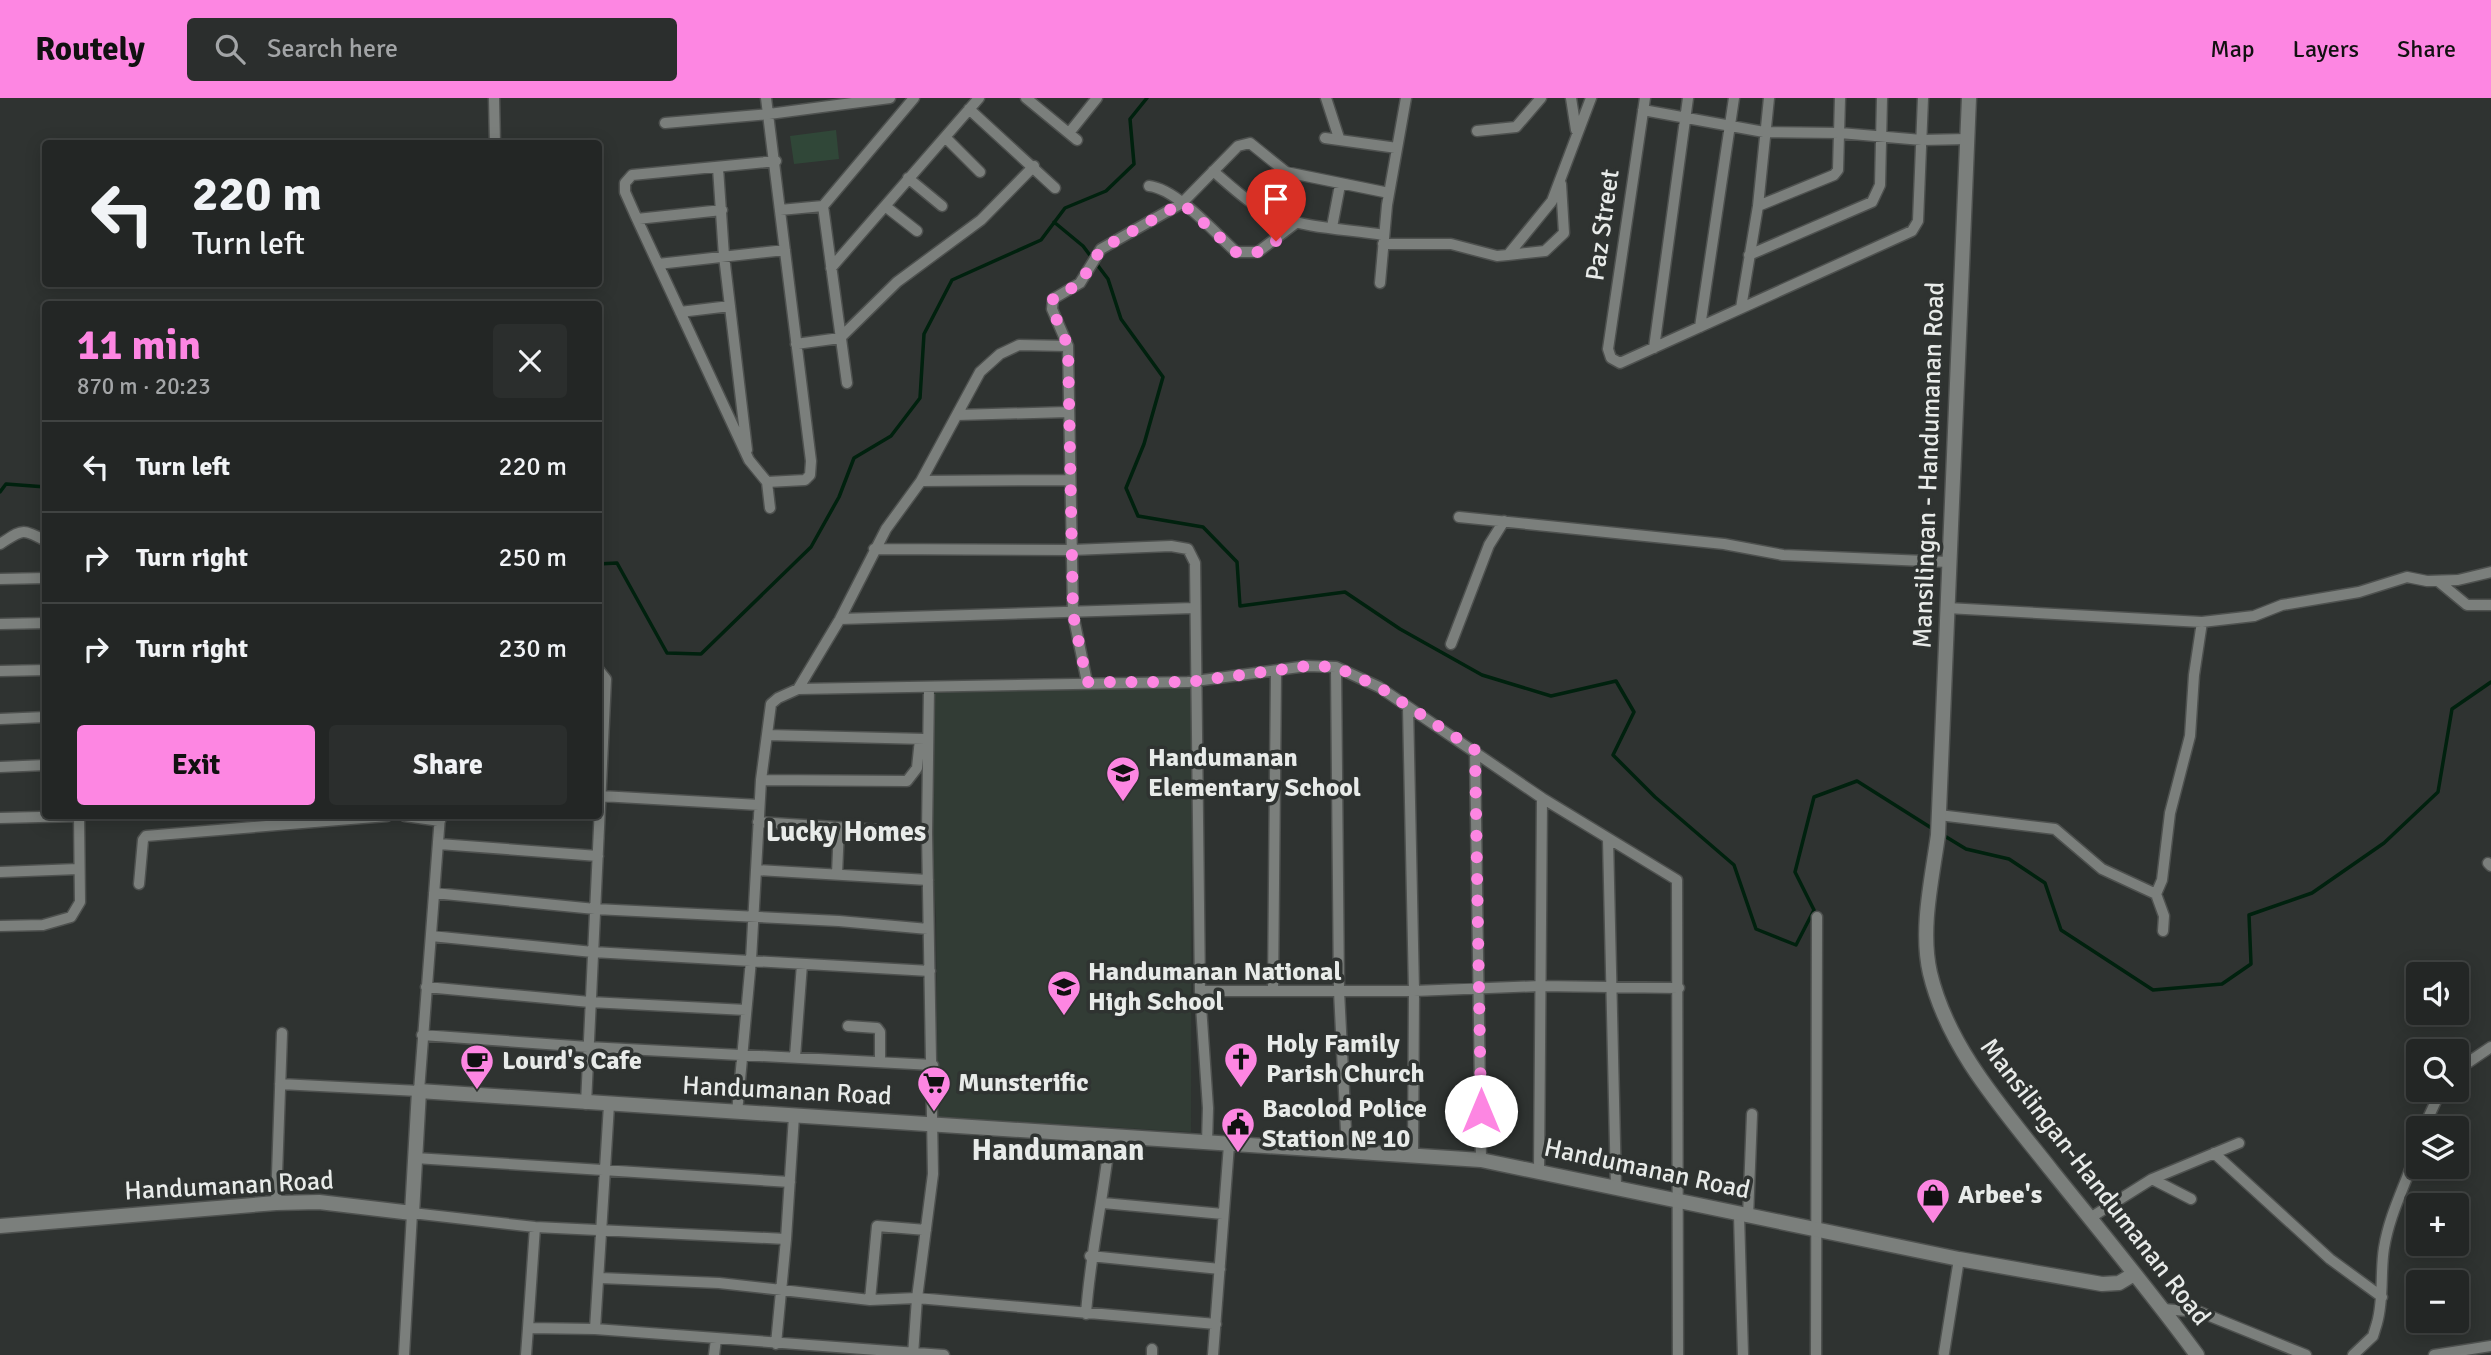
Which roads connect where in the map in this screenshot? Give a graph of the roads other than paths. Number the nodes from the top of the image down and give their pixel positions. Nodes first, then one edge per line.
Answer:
1 (494, 98) edge
2 (766, 98) edge
3 (890, 98) edge
4 (914, 98) edge
5 (979, 98) edge
6 (1026, 98) edge
7 (1096, 98) edge
8 (1326, 98) edge
9 (1406, 98) edge
10 (1541, 98) edge
11 (1572, 98) edge
12 (1591, 98) edge
13 (1645, 98) edge
14 (1688, 98) edge
15 (1734, 98) edge
16 (1769, 98) edge
17 (1840, 98) edge
18 (1882, 98) edge
19 (1923, 98) edge
20 (1969, 98) edge
21 (969, 108) junction
22 (1643, 110) junction
23 (769, 114) junction
24 (1685, 118) junction
25 (665, 123) dead end
26 (1729, 126) junction
27 (1477, 131) dead end
28 (1764, 132) junction
29 (1840, 133) junction
30 (1576, 134) junction
31 (945, 137) junction
32 (1881, 137) junction
33 (1325, 138) dead end
34 (1339, 138) junction
35 (1967, 139) junction
36 (495, 140) edge
37 (1922, 140) junction
38 (1397, 148) junction
39 (776, 161) junction
40 (1034, 166) junction
41 (718, 168) junction
42 (1213, 171) junction
43 (980, 172) dead end
44 (908, 178) junction
45 (1561, 183) junction
46 (1149, 186) dead end
47 (1339, 186) junction
48 (1055, 188) dead end
49 (1389, 193) junction
50 (1182, 203) junction
51 (823, 206) junction
52 (885, 206) junction
53 (942, 206) dead end
54 (1758, 206) junction
55 (722, 210) junction
56 (780, 210) junction
57 (637, 219) junction
58 (1297, 222) junction
59 (1332, 227) junction
60 (917, 231) dead end
61 (1384, 239) junction
62 (785, 250) junction
63 (1508, 255) junction
64 (724, 256) junction
65 (1749, 256) junction
66 (658, 264) junction
67 (831, 268) junction
68 (1380, 283) dead end
69 (730, 306) junction
70 (1741, 308) junction
71 (680, 312) junction
72 (1700, 327) junction
73 (840, 338) junction
74 (796, 344) junction
75 (1068, 346) junction
76 (1654, 348) junction
77 (847, 383) dead end
78 (1068, 412) junction
79 (957, 415) junction
80 (749, 460) junction
81 (1070, 480) junction
82 (921, 481) junction
83 (767, 482) junction
84 (771, 508) dead end
85 (1459, 517) dead end
86 (1504, 521) junction
87 (42, 539) edge
88 (0, 544) edge
89 (874, 550) junction
90 (1072, 550) junction
91 (1949, 562) junction
92 (2491, 572) edge
93 (42, 578) edge
94 (0, 579) edge
95 (2438, 581) junction
96 (2491, 605) edge
97 (1194, 608) junction
98 (1947, 608) junction
99 (1073, 614) junction
100 (840, 619) junction
101 (2202, 622) junction
102 (42, 623) edge
103 (0, 624) edge
104 (1451, 644) dead end
105 (1336, 667) junction
106 (42, 670) edge
107 (0, 671) edge
108 (1276, 672) junction
109 (602, 674) edge
110 (1199, 680) junction
111 (1087, 682) junction
112 (929, 687) junction
113 (798, 689) junction
114 (602, 706) edge
115 (1408, 707) junction
116 (42, 718) edge
117 (0, 719) edge
118 (767, 735) junction
119 (924, 739) junction
120 (1475, 750) junction
121 (42, 765) edge
122 (0, 767) edge
123 (761, 780) junction
124 (1542, 798) junction
125 (602, 800) edge
126 (759, 804) junction
127 (42, 817) edge
128 (1939, 817) junction
129 (0, 818) edge
130 (79, 819) edge
131 (351, 819) edge
132 (440, 819) edge
133 (599, 819) edge
134 (758, 822) junction
135 (839, 828) junction
136 (927, 833) junction
137 (1938, 835) joint
138 (1608, 839) junction
139 (439, 844) junction
140 (598, 856) junction
141 (78, 869) junction
142 (756, 870) junction
143 (0, 872) edge
144 (837, 874) junction
145 (928, 880) junction
146 (139, 884) dead end
147 (434, 893) junction
148 (2156, 894) junction
149 (595, 909) junction
150 (752, 916) junction
151 (1817, 918) dead end
152 (0, 926) edge
153 (928, 929) junction
154 (2163, 932) dead end
155 (431, 936) junction
156 (593, 952) junction
157 (751, 960) junction
158 (802, 964) junction
159 (930, 971) junction
160 (1540, 986) junction
161 (426, 987) junction
162 (1480, 987) junction
163 (1613, 988) junction
164 (1679, 988) junction
165 (1273, 990) junction
166 (1200, 991) junction
167 (1339, 991) junction
168 (1414, 991) junction
169 (590, 1002) junction
170 (746, 1010) junction
171 (848, 1026) dead end
172 (282, 1033) dead end
173 (422, 1035) junction
174 (588, 1047) junction
175 (2491, 1047) edge
176 (742, 1054) junction
177 (795, 1057) junction
178 (880, 1062) junction
179 (2469, 1062) edge
180 (933, 1065) junction
181 (280, 1084) junction
182 (419, 1091) junction
183 (586, 1104) junction
184 (609, 1105) junction
185 (737, 1113) junction
186 (1752, 1114) dead end
187 (793, 1116) junction
188 (934, 1125) junction
189 (1110, 1136) junction
190 (1207, 1143) junction
191 (2239, 1143) dead end
192 (1229, 1144) junction
193 (1346, 1151) junction
194 (2214, 1153) junction
195 (1413, 1155) junction
196 (415, 1158) junction
197 (1481, 1160) junction
198 (1539, 1170) junction
199 (606, 1172) junction
200 (2152, 1179) junction
201 (2408, 1179) edge
202 (790, 1182) junction
203 (1616, 1187) junction
204 (2191, 1199) dead end
205 (1678, 1201) junction
206 (276, 1203) junction
207 (1103, 1203) junction
208 (412, 1213) junction
209 (1223, 1214) junction
210 (1743, 1216) junction
211 (2090, 1218) junction
212 (0, 1226) edge
213 (535, 1227) junction
214 (602, 1228) junction
215 (926, 1230) junction
216 (1816, 1231) junction
217 (786, 1239) junction
218 (1090, 1256) junction
219 (1959, 1259) junction
220 (1220, 1269) junction
221 (2134, 1275) junction
222 (600, 1278) junction
223 (782, 1290) junction
224 (2382, 1297) junction
225 (917, 1298) junction
226 (870, 1300) junction
227 (2163, 1309) junction
228 (1086, 1314) junction
229 (1216, 1324) junction
230 (528, 1328) junction
231 (595, 1329) junction
232 (716, 1339) junction
233 (776, 1344) junction
234 (2491, 1346) edge
235 (1944, 1353) edge
236 (914, 1354) edge
237 (404, 1355) edge
238 (526, 1355) edge
239 (715, 1355) edge
240 (944, 1355) edge
241 (1213, 1355) edge
242 (1678, 1355) edge
243 (1743, 1355) edge
244 (1816, 1355) edge
245 (2197, 1355) edge
246 (2306, 1355) edge
247 (2353, 1355) edge
248 (2434, 1355) edge

1 - 36 street
2 - 23 street
3 - 23 street
4 - 51 street
5 - 21 street
6 - 7 street
8 - 34 street
9 - 38 street
10 - 27 street
11 - 30 street
12 - 30 street
13 - 22 street, Paz Street
14 - 24 street
15 - 26 street
16 - 28 street
17 - 29 street
18 - 32 street
19 - 37 street
20 - 35 street, Mansilingan - Handumanan Road
21 - 31 street
21 - 40 street
22 - 24 street
22 - 76 street, Paz Street
23 - 25 street
23 - 39 street
24 - 26 street
24 - 76 street
26 - 28 street
26 - 72 street
28 - 29 street
28 - 54 street
29 - 32 street
29 - 54 street
30 - 45 street
31 - 43 street
31 - 44 street
32 - 37 street
32 - 65 street
33 - 34 street
34 - 38 street
35 - 37 street
35 - 91 street, Mansilingan - Handumanan Road
37 - 70 street
38 - 49 street
39 - 41 street
39 - 56 street
40 - 48 street
40 - 73 street
41 - 55 street
41 - 57 street
42 - 47 street
42 - 50 street
42 - 58 street
44 - 52 street
44 - 53 street
45 - 63 street
45 - 63 street
46 - 50 street
47 - 49 street
47 - 59 street
49 - 61 street
50 - 58 street
50 - 75 street
51 - 56 street
51 - 67 street
52 - 60 street
52 - 67 street
54 - 65 street
55 - 57 street
55 - 64 street
56 - 62 street
57 - 66 street
58 - 59 street
59 - 61 street
61 - 63 street
61 - 68 street
62 - 64 street
62 - 74 street
64 - 66 street
64 - 69 street
65 - 70 street
66 - 71 street
67 - 73 street
69 - 71 street
69 - 80 street
70 - 72 street
71 - 80 street
72 - 76 street
73 - 74 street
73 - 77 street
74 - 83 street
75 - 78 street
75 - 79 street
78 - 79 street
78 - 81 street
79 - 82 street
80 - 83 street
81 - 82 street
81 - 90 street
82 - 89 street
83 - 84 street
85 - 86 street
86 - 91 street
86 - 104 street
87 - 88 street
89 - 90 street
89 - 100 street
90 - 97 street
90 - 99 street
91 - 98 street, Mansilingan - Handumanan Road
92 - 95 street
93 - 94 street
95 - 96 street
95 - 101 street
97 - 99 street
97 - 110 street
98 - 101 street
98 - 128 street, Mansilingan - Handumanan Road
99 - 100 street
99 - 111 street
100 - 113 street
101 - 148 street
102 - 103 street
105 - 108 street
105 - 115 street
105 - 167 street
106 - 107 street
108 - 110 street
108 - 165 street
109 - 114 street
110 - 111 street
110 - 166 street
111 - 112 street
112 - 113 street
112 - 119 street
113 - 118 street
115 - 120 street
115 - 168 street
116 - 117 street
118 - 119 street
118 - 123 street
119 - 123 street
119 - 136 street
120 - 124 street
120 - 162 street
121 - 122 street
123 - 126 street
124 - 138 street
124 - 160 street
125 - 126 street
126 - 134 street
127 - 129 street
128 - 137 street, Mansilingan - Handumanan Road
128 - 148 street
130 - 141 street
131 - 146 street
132 - 139 street
133 - 140 street
134 - 135 street
134 - 142 street
135 - 136 street
135 - 144 street
136 - 145 street
137 - 211 street, Mansilingan-Handumanan Road
138 - 163 street
138 - 164 street
139 - 140 street
139 - 147 street
140 - 149 street
141 - 143 street
141 - 152 street
142 - 144 street
142 - 150 street
144 - 145 street
145 - 153 street
147 - 149 street
147 - 155 street
148 - 154 street
149 - 150 street
149 - 156 street
150 - 153 street
150 - 157 street
151 - 216 street
153 - 159 street
155 - 156 street
155 - 161 street
156 - 157 street
156 - 169 street
157 - 158 street
157 - 170 street
158 - 159 street
158 - 177 street
159 - 180 street
160 - 162 street
160 - 163 street
160 - 198 street
161 - 169 street
161 - 173 street
162 - 168 street
162 - 197 street
163 - 164 street
163 - 203 street
164 - 205 street
165 - 166 street
165 - 167 street
166 - 190 street
167 - 168 street
167 - 193 street
168 - 195 street
169 - 170 street
169 - 174 street
170 - 176 street
171 - 178 street
172 - 181 street
173 - 174 street
173 - 182 street
174 - 176 street
174 - 183 street
175 - 179 street
176 - 177 street
176 - 185 street
177 - 178 street
178 - 180 street
180 - 188 street
181 - 182 street
181 - 206 street
182 - 183 street, Handumanan Road
182 - 196 street
183 - 184 street, Handumanan Road
184 - 185 street, Handumanan Road
184 - 199 street
185 - 187 street, Handumanan Road
186 - 210 street
187 - 188 street, Handumanan Road
187 - 202 street
188 - 189 street, Handumanan Road
188 - 215 street
189 - 190 street, Handumanan Road
189 - 207 street
190 - 192 street, Handumanan Road
191 - 194 street
192 - 193 street, Handumanan Road
192 - 209 street
193 - 195 street, Handumanan Road
194 - 200 street
194 - 224 street
195 - 197 street, Handumanan Road
196 - 199 street
196 - 208 street
197 - 198 street, Handumanan Road
198 - 203 street, Handumanan Road
199 - 202 street
199 - 214 street
200 - 204 street
200 - 211 street
201 - 224 street
202 - 217 street
203 - 205 street, Handumanan Road
205 - 210 street, Handumanan Road
205 - 242 street
206 - 208 street, Handumanan Road
206 - 212 street, Handumanan Road
207 - 209 street
207 - 218 street
208 - 213 street
208 - 237 street
209 - 220 street
210 - 216 street, Handumanan Road
210 - 243 street
211 - 221 street, Mansilingan-Handumanan Road
213 - 214 street
213 - 230 street
214 - 217 street
214 - 222 street
215 - 225 street
215 - 226 street
216 - 219 street, Handumanan Road
216 - 244 street
217 - 223 street
218 - 220 street
218 - 228 street
219 - 221 street, Handumanan Road
219 - 235 street
220 - 229 street
221 - 227 street, Mansilingan-Handumanan Road
222 - 223 street
222 - 231 street
223 - 226 street
223 - 233 street
224 - 247 street
225 - 226 street
225 - 228 street
225 - 236 street
227 - 245 street, Mansilingan-Handumanan Road
227 - 246 street
228 - 229 street
229 - 241 street
230 - 231 street
230 - 238 street
231 - 232 street
232 - 233 street
232 - 239 street
233 - 236 street
234 - 248 street
236 - 240 street

